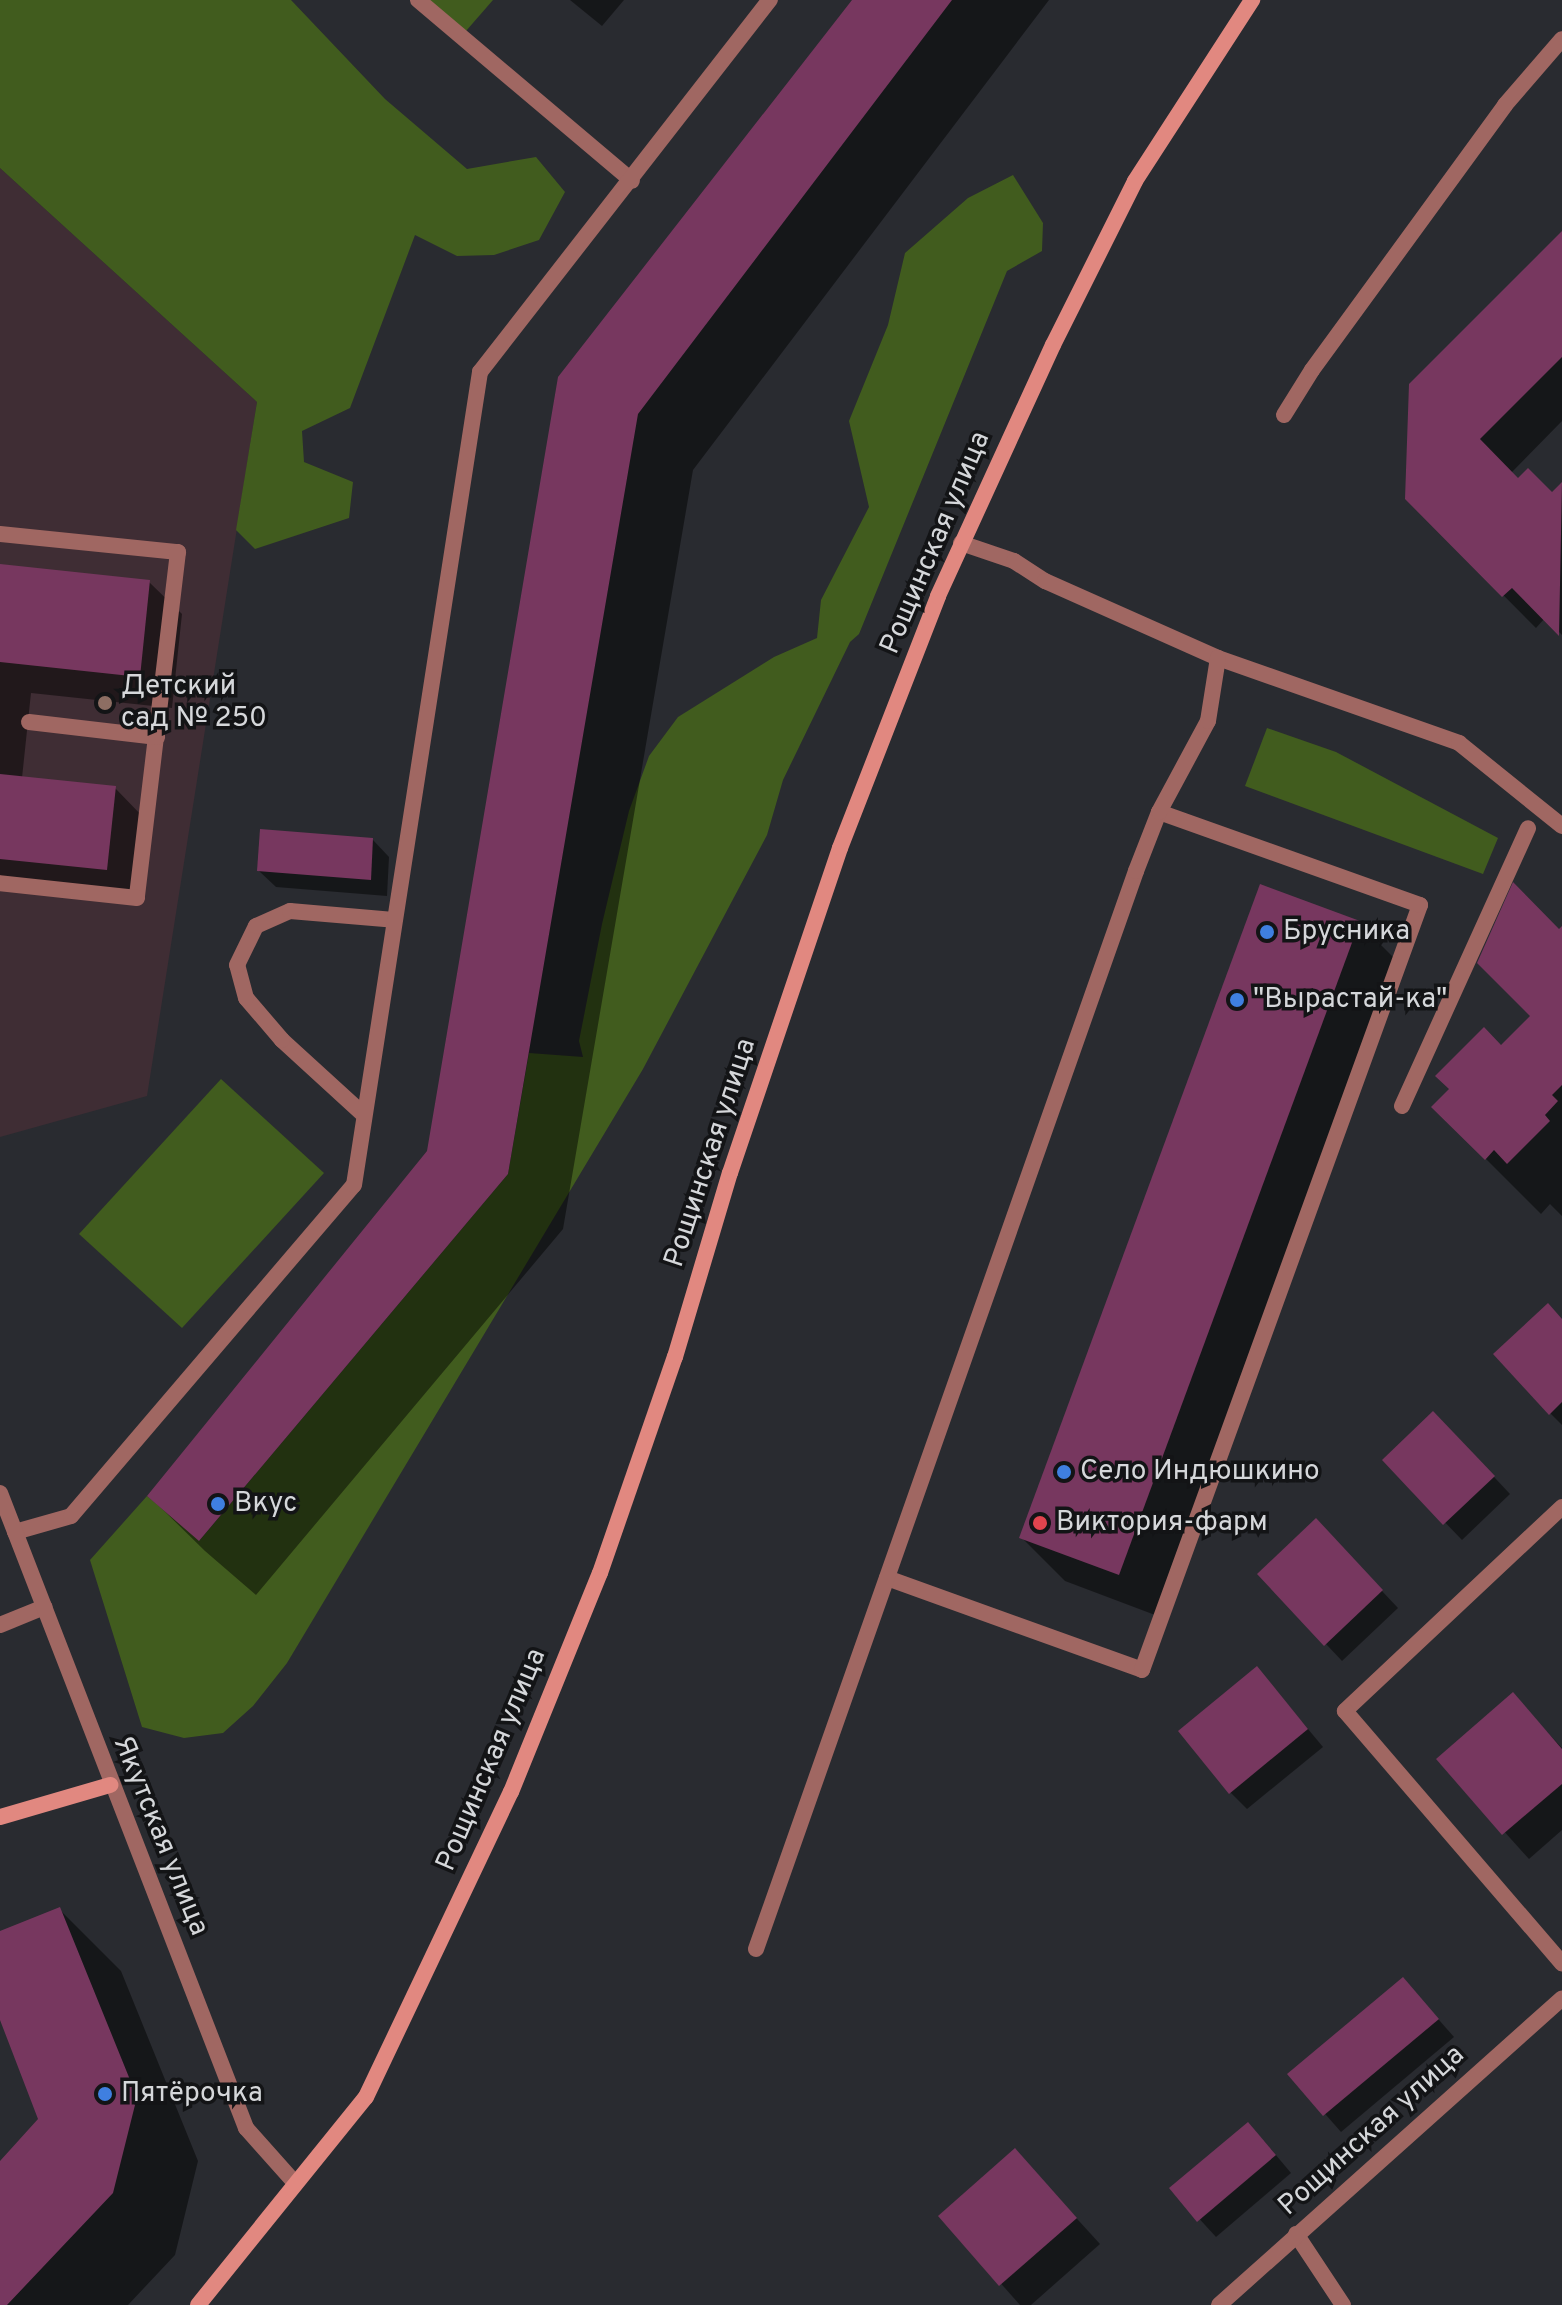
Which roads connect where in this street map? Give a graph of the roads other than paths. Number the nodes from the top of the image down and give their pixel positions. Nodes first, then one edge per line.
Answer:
1 (418, 0) edge
2 (770, 0) edge
3 (1252, 0) edge
4 (1562, 39) edge
5 (632, 181) junction
6 (1284, 415) dead end
7 (0, 534) edge
8 (961, 543) junction
9 (1218, 658) junction
10 (29, 722) dead end
11 (157, 737) junction
12 (1159, 812) junction
13 (1562, 826) edge
14 (1528, 828) dead end
15 (0, 883) edge
16 (394, 920) junction
17 (1402, 1106) dead end
18 (364, 1115) junction
19 (0, 1493) edge
20 (1562, 1507) edge
21 (15, 1532) junction
22 (887, 1578) junction
23 (44, 1607) junction
24 (0, 1625) edge
25 (110, 1785) junction
26 (0, 1817) edge
27 (756, 1949) dead end
28 (1562, 1963) edge
29 (1562, 1998) edge
30 (295, 2183) junction
31 (1296, 2234) junction
32 (198, 2305) edge
33 (1219, 2305) edge
34 (1343, 2305) edge

1 - 5 street
2 - 5 street
3 - 8 street, Рощинская улица
4 - 6 street
5 - 16 street
7 - 11 street
8 - 9 street
8 - 30 street, Рощинская улица
9 - 12 street
9 - 13 street
10 - 11 street
11 - 15 street
12 - 22 street
12 - 22 street
14 - 17 street
16 - 18 street
16 - 18 street
18 - 21 street
19 - 21 street, Якутская улица
20 - 28 street
21 - 23 street, Якутская улица
22 - 27 street
23 - 24 street
23 - 25 street, Якутская улица
25 - 26 street
25 - 30 street, Якутская улица
29 - 31 street, Рощинская улица
30 - 32 street, Рощинская улица
31 - 33 street, Рощинская улица
31 - 34 street

